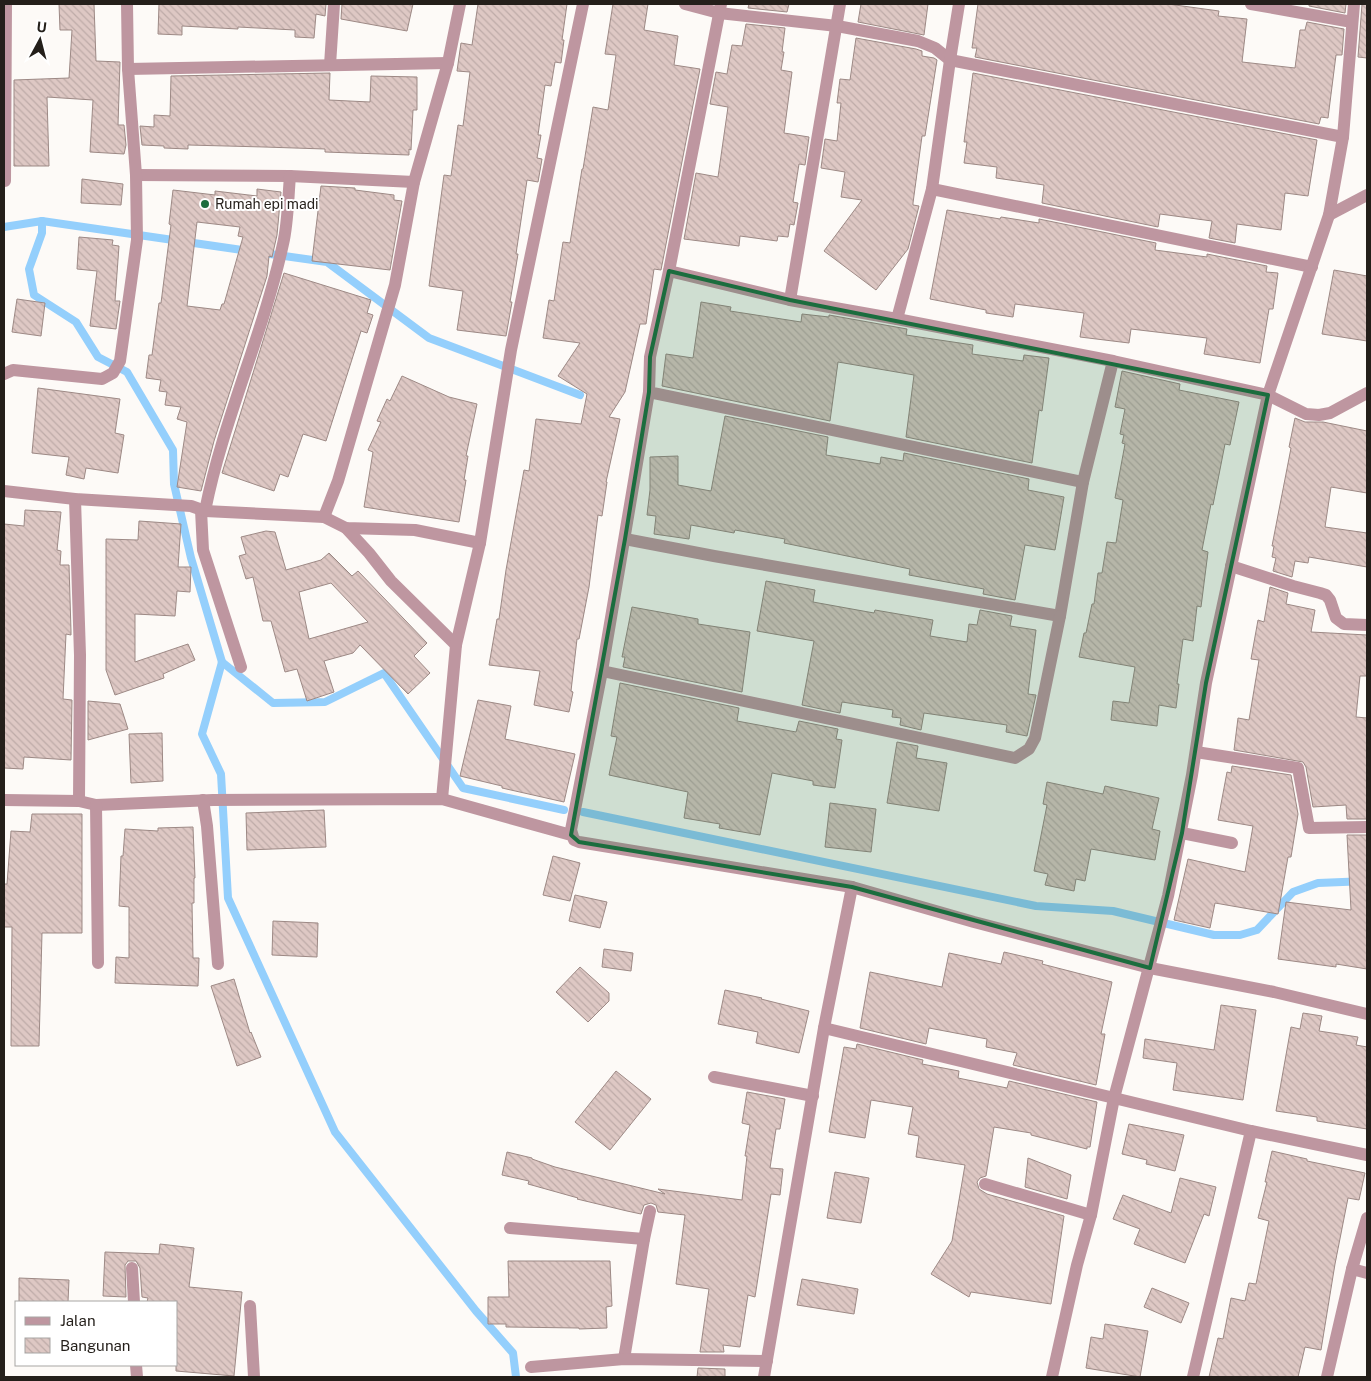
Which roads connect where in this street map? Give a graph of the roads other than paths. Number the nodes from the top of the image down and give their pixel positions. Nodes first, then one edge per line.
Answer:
1 (6, 4) edge
2 (127, 4) edge
3 (334, 4) edge
4 (460, 4) edge
5 (583, 4) edge
6 (685, 4) edge
7 (840, 4) edge
8 (959, 4) edge
9 (1251, 4) edge
10 (1354, 4) edge
11 (720, 8) edge
12 (1352, 22) junction
13 (837, 26) junction
14 (950, 60) junction
15 (448, 63) junction
16 (330, 65) junction
17 (128, 69) junction
18 (1343, 137) junction
19 (136, 175) junction
20 (290, 176) junction
21 (5, 181) dead end
22 (414, 182) junction
23 (932, 189) junction
24 (1367, 195) edge
25 (1329, 214) junction
26 (1312, 267) junction
27 (669, 271) junction
28 (790, 300) junction
29 (897, 319) junction
30 (1112, 361) junction
31 (4, 374) edge
32 (649, 392) junction
33 (1367, 394) edge
34 (1268, 395) junction
35 (1083, 482) junction
36 (4, 491) edge
37 (75, 499) junction
38 (199, 509) junction
39 (324, 517) junction
40 (346, 528) junction
41 (626, 539) junction
42 (480, 543) junction
43 (1231, 566) junction
44 (1060, 616) junction
45 (1367, 625) edge
46 (456, 645) junction
47 (241, 667) dead end
48 (602, 671) junction
49 (1196, 752) junction
50 (4, 800) edge
51 (208, 800) junction
52 (442, 800) junction
53 (79, 801) junction
54 (96, 806) junction
55 (1367, 827) edge
56 (1182, 833) junction
57 (571, 835) junction
58 (1232, 843) dead end
59 (852, 887) junction
60 (98, 962) dead end
61 (218, 964) dead end
62 (1150, 968) junction
63 (1367, 1014) edge
64 (824, 1028) junction
65 (714, 1077) dead end
66 (813, 1096) junction
67 (1114, 1098) junction
68 (1251, 1131) junction
69 (1367, 1155) edge
70 (985, 1184) dead end
71 (650, 1211) dead end
72 (1091, 1215) junction
73 (1367, 1218) edge
74 (510, 1228) dead end
75 (644, 1239) junction
76 (132, 1268) dead end
77 (1352, 1269) junction
78 (1367, 1273) edge
79 (134, 1301) edge
80 (250, 1306) dead end
81 (624, 1359) junction
82 (768, 1361) junction
83 (531, 1367) dead end
84 (254, 1377) edge
85 (764, 1377) edge
86 (1052, 1377) edge
87 (1193, 1377) edge
88 (1328, 1377) edge

1 - 21 street
2 - 17 street
3 - 16 street
4 - 15 street
5 - 42 street
6 - 11 street
7 - 13 street
8 - 14 street
9 - 12 street
10 - 12 street
11 - 13 street
11 - 27 street
12 - 18 street
13 - 14 street
13 - 28 street
14 - 18 street
14 - 23 street
15 - 16 street
15 - 22 street
16 - 17 street
17 - 19 street
18 - 25 street
19 - 20 street
19 - 31 street
20 - 22 street
20 - 38 street
22 - 39 street
23 - 26 street
23 - 29 street
24 - 25 street
25 - 26 street
26 - 34 street
27 - 28 street
27 - 32 street
28 - 29 street
29 - 30 street
30 - 34 street
30 - 35 street
32 - 35 street
32 - 41 street
33 - 34 street
34 - 43 street
35 - 44 street
36 - 37 street
37 - 38 street
37 - 53 street
38 - 39 street
38 - 47 street
39 - 40 street
40 - 42 street
40 - 46 street
41 - 44 street
41 - 48 street
42 - 46 street
43 - 45 street
43 - 49 street
44 - 48 street
46 - 52 street
48 - 57 street
49 - 55 street
49 - 56 street
50 - 53 street
51 - 52 street
51 - 54 street
51 - 61 street
52 - 57 street
53 - 54 street
54 - 60 street
56 - 58 street
56 - 62 street
57 - 59 street
59 - 62 street
59 - 64 street
62 - 63 street
62 - 67 street
64 - 66 street
64 - 67 street
65 - 66 street
66 - 82 street
67 - 68 street
67 - 72 street
68 - 69 street
68 - 87 street
70 - 72 street
71 - 75 street
72 - 86 street
73 - 77 street
74 - 75 street
75 - 81 street
76 - 79 street
77 - 78 street
77 - 88 street
80 - 84 street
81 - 82 street
81 - 83 street
82 - 85 street

